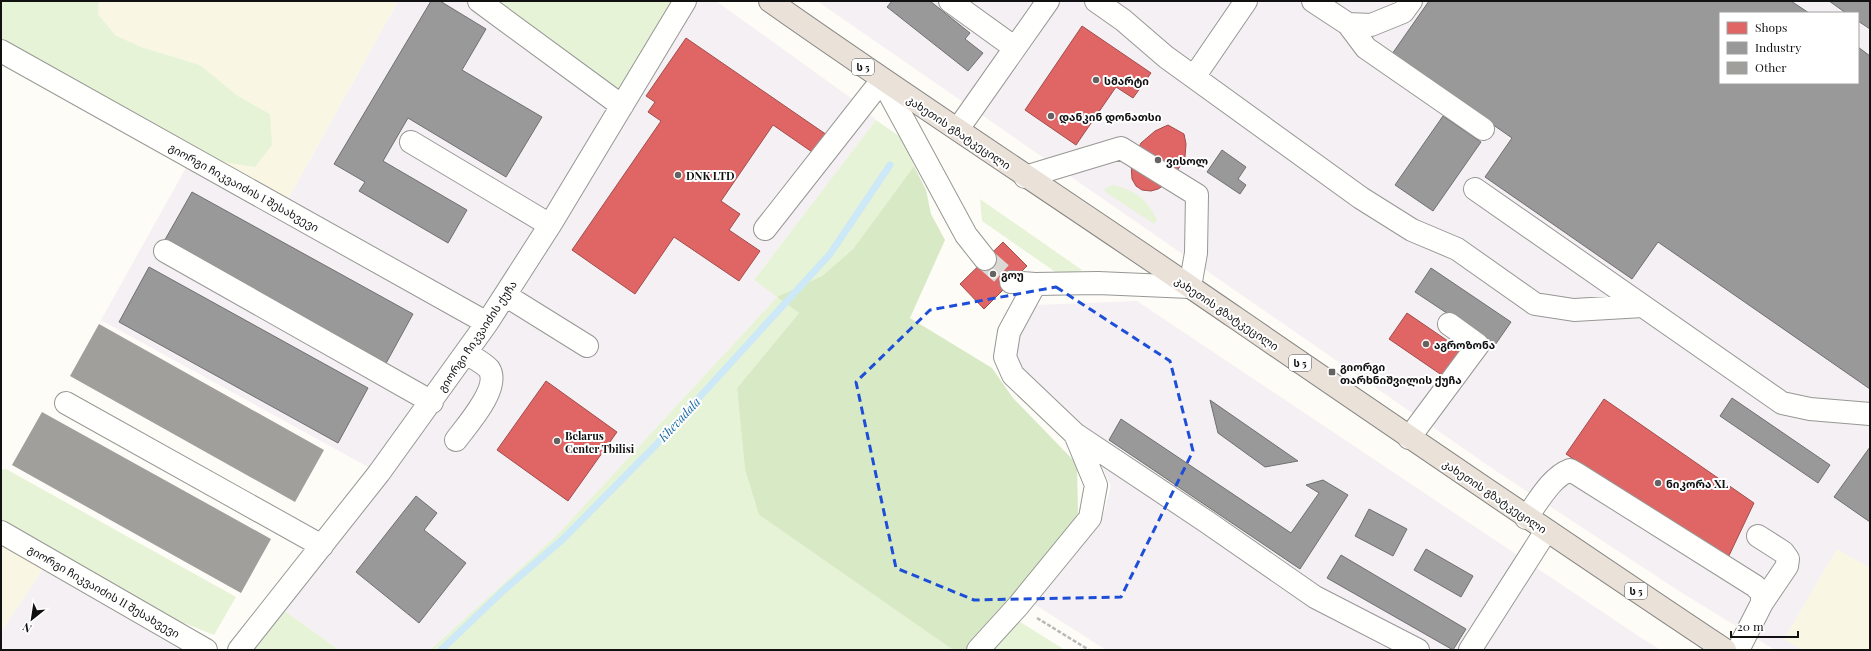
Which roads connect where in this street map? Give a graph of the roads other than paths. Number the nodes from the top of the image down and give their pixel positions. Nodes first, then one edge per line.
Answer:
1 (479, 1) edge
2 (685, 1) edge
3 (770, 1) edge
4 (950, 1) edge
5 (1048, 1) edge
6 (1096, 1) edge
7 (1246, 1) edge
8 (1313, 1) edge
9 (1411, 1) edge
10 (1348, 24) junction
11 (1015, 48) junction
12 (1, 51) edge
13 (1194, 77) junction
14 (882, 80) junction
15 (622, 106) junction
16 (1483, 129) dead end
17 (958, 130) junction
18 (411, 142) dead end
19 (1025, 177) junction
20 (1475, 189) dead end
21 (550, 224) junction
22 (765, 229) dead end
23 (165, 251) dead end
24 (985, 259) tunnel mouth
25 (1011, 282) tunnel mouth
26 (1035, 284) junction
27 (1190, 287) junction
28 (505, 295) junction
29 (1643, 306) junction
30 (487, 323) junction
31 (1449, 324) dead end
32 (588, 346) dead end
33 (466, 353) junction
34 (66, 402) dead end
35 (432, 402) junction
36 (1870, 414) edge
37 (1074, 434) junction
38 (1409, 438) junction
39 (456, 440) dead end
40 (1526, 518) junction
41 (1546, 531) junction
42 (1, 532) edge
43 (1758, 536) dead end
44 (322, 546) junction
45 (1762, 603) junction
46 (206, 650) edge
47 (238, 650) edge
48 (978, 650) edge
49 (1418, 650) edge
50 (1470, 650) edge
51 (1725, 650) edge
52 (1738, 650) edge

1 - 15 street
2 - 15 street, გიორგი ჩიკვაიძის ქუჩა
3 - 14 highway, კახეთის გზატკეცილი / ს 5
4 - 11 street
5 - 11 street
6 - 13 street
7 - 13 street
8 - 10 street
9 - 10 street
10 - 16 street
11 - 17 street
12 - 30 street, გიორგი ჩიკვაიძის I შესახვევი
13 - 29 street
14 - 17 highway, კახეთის გზატკეცილი / ს 5
14 - 22 street
14 - 24 street
15 - 21 street, გიორგი ჩიკვაიძის ქუჩა
17 - 19 highway, კახეთის გზატკეცილი / ს 5
18 - 21 street
19 - 27 highway, კახეთის გზატკეცილი / ს 5
19 - 27 street
20 - 29 street
21 - 28 street, გიორგი ჩიკვაიძის ქუჩა
23 - 35 street
25 - 26 street
26 - 27 street
26 - 37 street
27 - 38 highway, კახეთის გზატკეცილი / ს 5
28 - 30 street, გიორგი ჩიკვაიძის ქუჩა
28 - 32 street
29 - 36 street
30 - 33 street, გიორგი ჩიკვაიძის ქუჩა
31 - 38 street
33 - 35 street, გიორგი ჩიკვაიძის ქუჩა
33 - 39 street
34 - 44 street
35 - 44 street, გიორგი ჩიკვაიძის ქუჩა
37 - 48 street
37 - 49 street
38 - 40 highway, კახეთის გზატკეცილი / ს 5
40 - 41 highway, კახეთის გზატკეცილი / ს 5
40 - 45 street
41 - 50 street
41 - 51 highway, კახეთის გზატკეცილი / ს 5
42 - 46 street, გიორგი ჩიკვაიძის II შესახვევი
43 - 45 street
44 - 47 street, გიორგი ჩიკვაიძის ქუჩა
45 - 52 street

